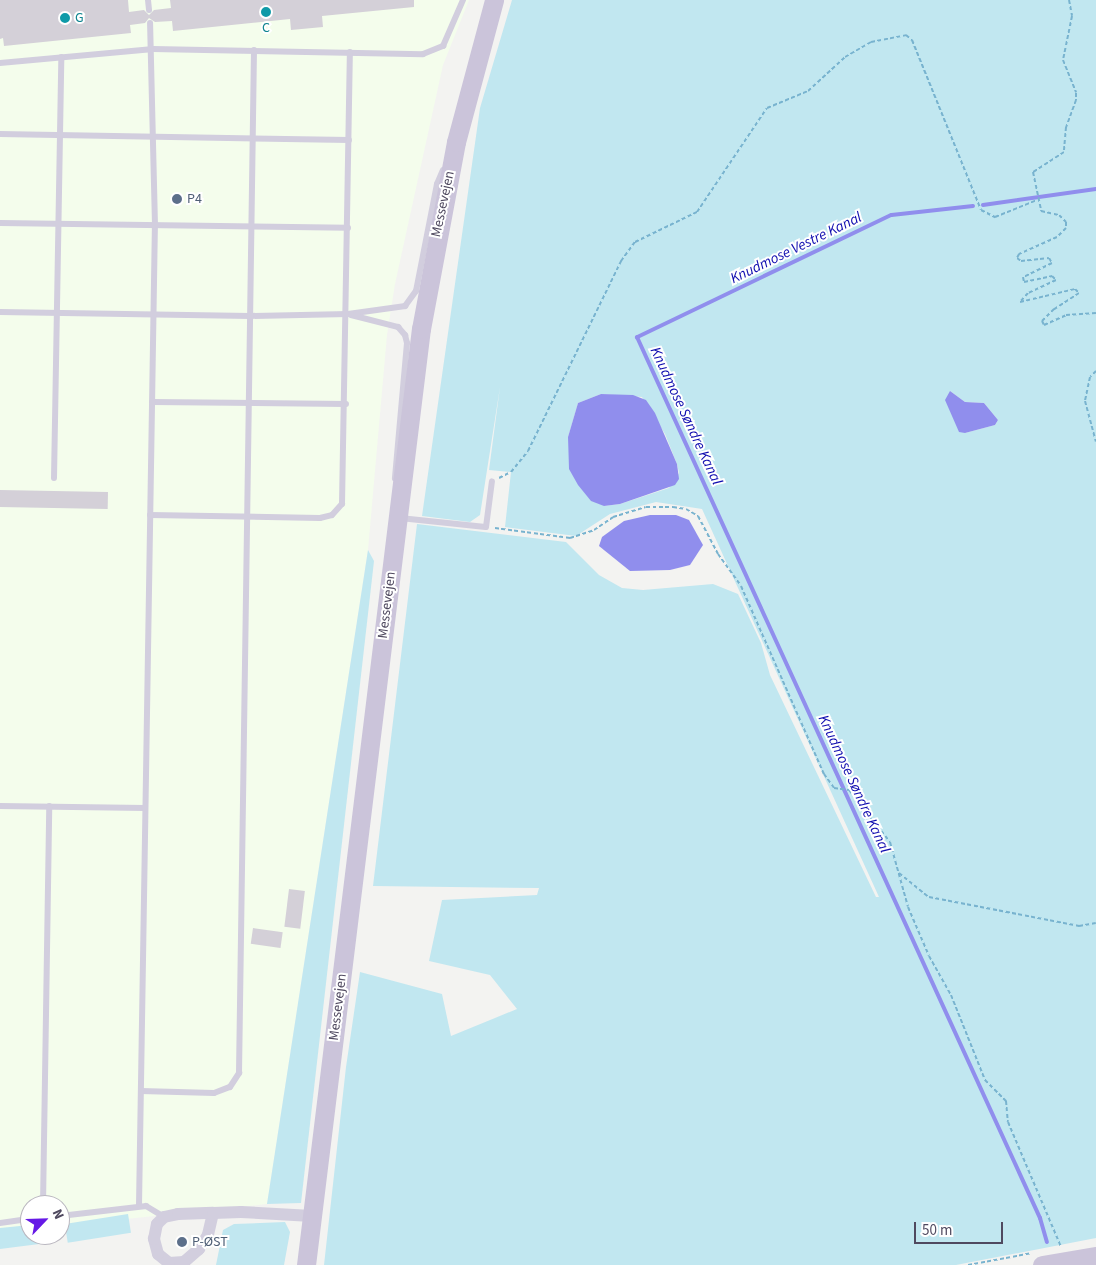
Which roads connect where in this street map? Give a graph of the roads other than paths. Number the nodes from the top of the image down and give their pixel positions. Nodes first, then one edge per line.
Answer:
1 (148, 0) edge
2 (463, 0) edge
3 (494, 0) edge
4 (149, 10) dead end
5 (150, 23) dead end
6 (153, 49) junction
7 (254, 50) junction
8 (350, 52) junction
9 (62, 57) junction
10 (0, 64) edge
11 (0, 134) edge
12 (60, 135) junction
13 (154, 137) junction
14 (253, 139) junction
15 (349, 140) junction
16 (456, 142) junction
17 (0, 223) edge
18 (58, 224) junction
19 (155, 225) junction
20 (252, 226) junction
21 (348, 228) junction
22 (0, 312) edge
23 (57, 313) junction
24 (348, 314) junction
25 (154, 315) junction
26 (250, 316) junction
27 (152, 402) junction
28 (249, 403) junction
29 (346, 404) junction
30 (54, 478) dead end
31 (492, 481) road end
32 (150, 515) junction
33 (247, 517) junction
34 (397, 517) junction
35 (0, 806) edge
36 (49, 806) junction
37 (145, 808) junction
38 (141, 1091) junction
39 (43, 1195) edge
40 (139, 1206) junction
41 (213, 1213) junction
42 (70, 1215) edge
43 (312, 1216) junction
44 (164, 1217) junction
45 (20, 1220) edge
46 (0, 1223) edge
47 (1096, 1256) edge
48 (306, 1265) edge
49 (1042, 1265) edge

1 - 4 lane
2 - 8 lane
3 - 16 main road, Messevejen
5 - 6 lane
6 - 7 lane
6 - 9 lane
6 - 13 lane
7 - 8 lane
7 - 14 lane
8 - 15 lane
9 - 10 lane
9 - 12 lane
11 - 12 lane
12 - 13 lane
12 - 18 lane
13 - 14 lane
13 - 19 lane
14 - 15 lane
14 - 20 lane
15 - 21 lane
16 - 24 lane
16 - 34 main road, Messevejen
17 - 18 lane
18 - 19 lane
18 - 23 lane
19 - 20 lane
19 - 25 lane
20 - 21 lane
20 - 26 lane
21 - 24 lane
22 - 23 lane
23 - 25 lane
23 - 30 lane
24 - 26 lane
24 - 29 lane
24 - 34 lane
25 - 26 lane
25 - 27 lane
26 - 28 lane
27 - 28 lane
27 - 32 lane
28 - 29 lane
28 - 33 lane
29 - 33 lane
31 - 34 lane
32 - 33 lane
32 - 37 lane
33 - 38 lane
34 - 43 main road, Messevejen
35 - 36 lane
36 - 37 lane
36 - 39 lane
37 - 38 lane
38 - 40 lane
40 - 42 lane
40 - 44 lane
41 - 43 street
41 - 44 street
41 - 44 street
43 - 48 main road, Messevejen
45 - 46 lane
47 - 49 main road

